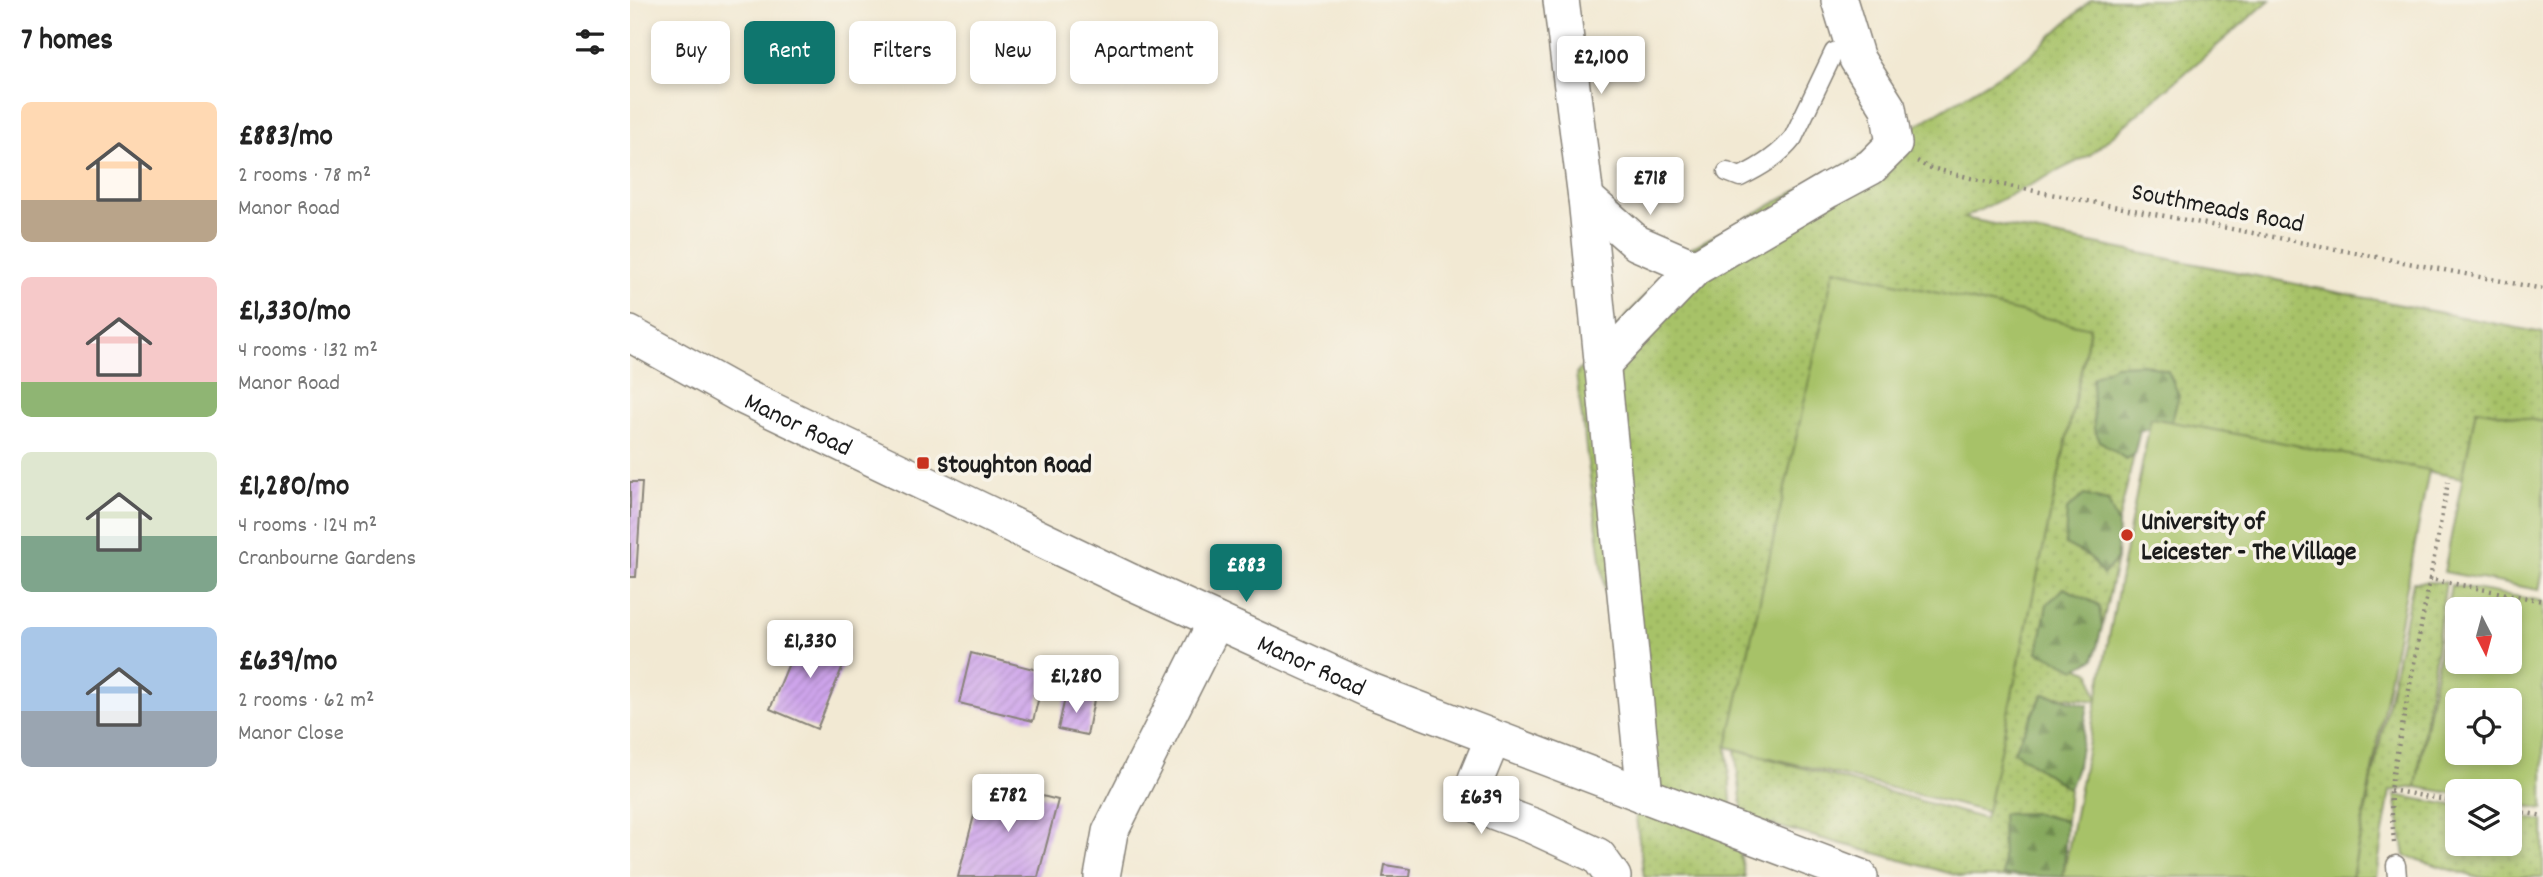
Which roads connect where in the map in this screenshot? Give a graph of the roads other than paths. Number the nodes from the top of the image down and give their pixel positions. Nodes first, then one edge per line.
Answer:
1 (1561, 0) edge
2 (1839, 0) edge
3 (1853, 46) junction
4 (1727, 172) dead end
5 (1586, 198) junction
6 (1695, 268) junction
7 (630, 334) edge
8 (1602, 365) junction
9 (1216, 621) junction
10 (1493, 738) junction
11 (1645, 796) junction
12 (1102, 877) edge
13 (1613, 877) edge
14 (1860, 877) edge

1 - 5 street
2 - 3 street
3 - 4 lane
3 - 6 street
5 - 6 street
5 - 8 street
6 - 8 street
7 - 9 street, Manor Road
8 - 11 street
9 - 10 street, Manor Road
9 - 12 street
10 - 11 street, Manor Road
10 - 13 street
11 - 14 street, Manor Road

